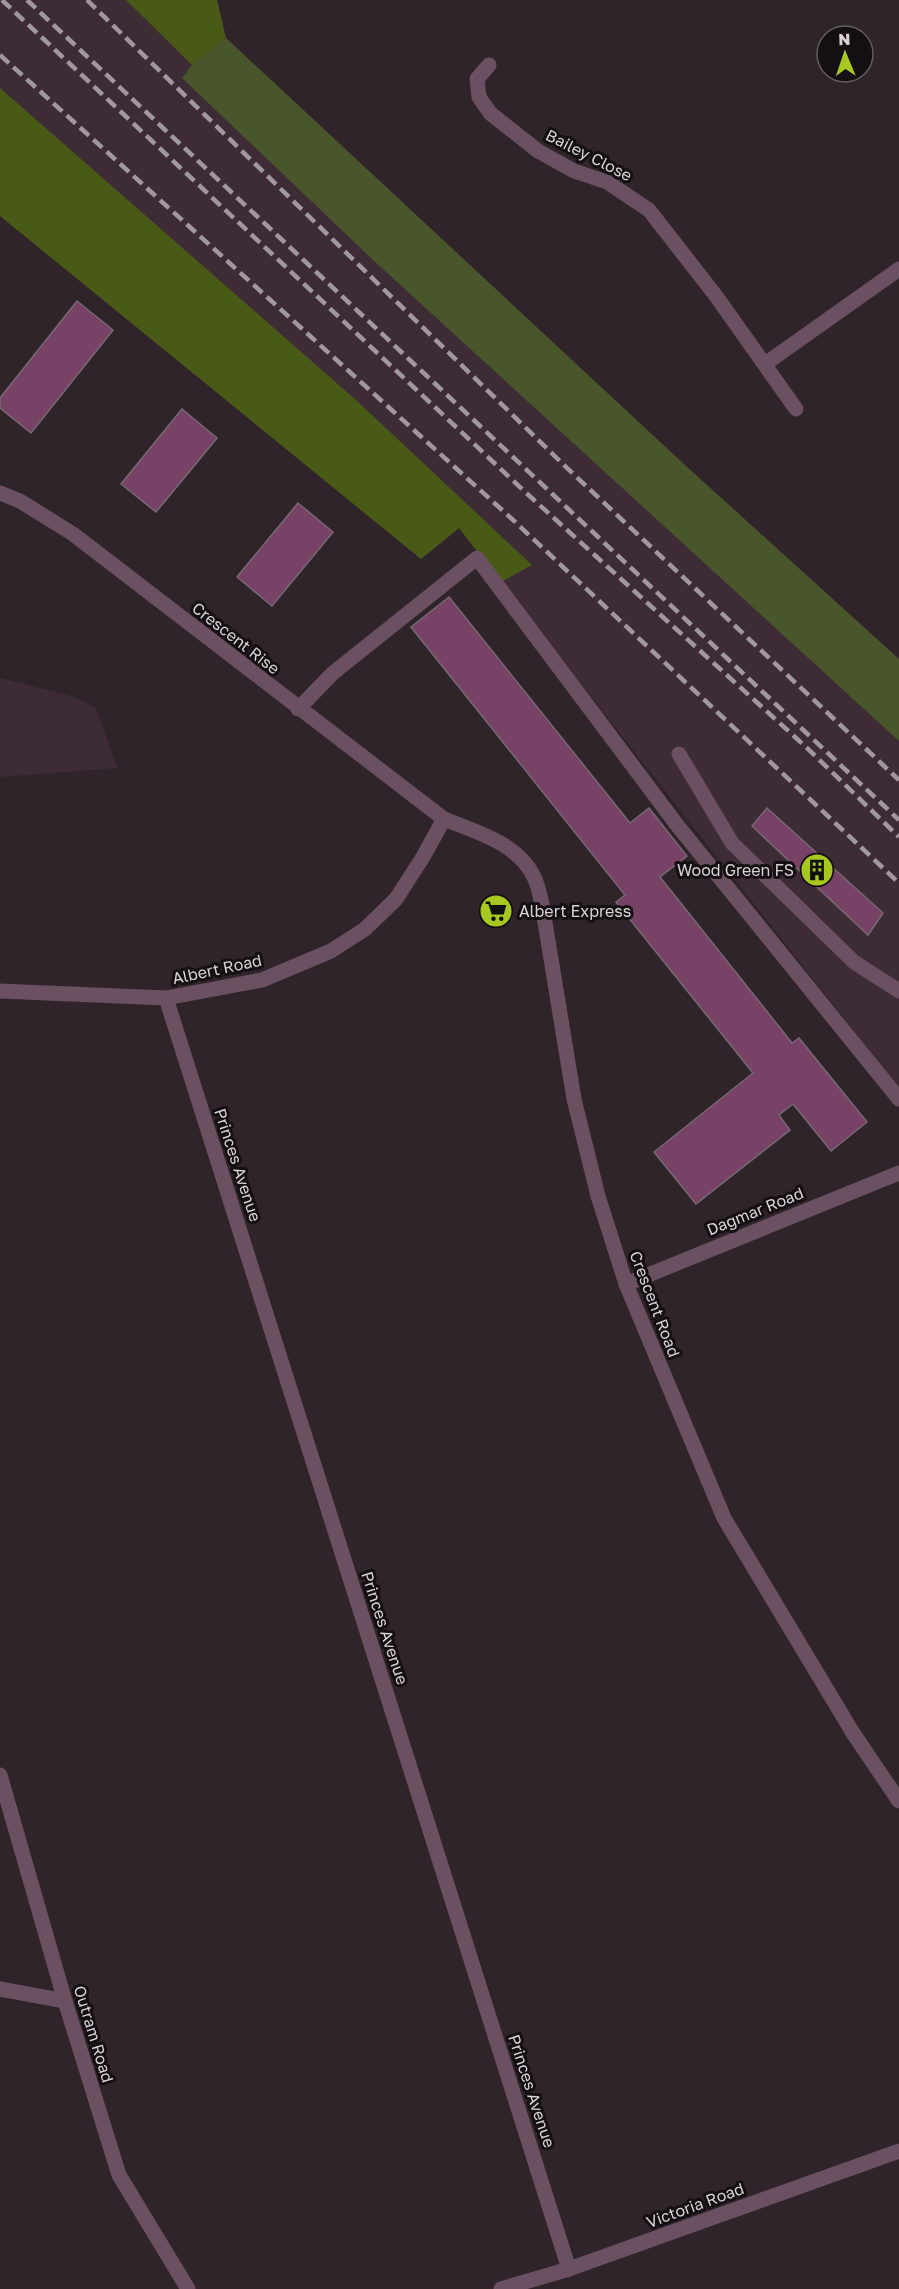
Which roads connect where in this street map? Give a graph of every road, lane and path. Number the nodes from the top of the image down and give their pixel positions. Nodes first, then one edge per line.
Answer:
1 (489, 65) dead end
2 (899, 269) edge
3 (765, 364) junction
4 (796, 409) dead end
5 (0, 493) edge
6 (298, 709) junction
7 (679, 754) dead end
8 (444, 819) junction
9 (0, 991) edge
10 (899, 991) edge
11 (166, 998) junction
12 (899, 1099) edge
13 (899, 1173) edge
14 (626, 1284) junction
15 (0, 1775) edge
16 (899, 1801) edge
17 (0, 1989) edge
18 (65, 2001) junction
19 (899, 2151) edge
20 (569, 2269) junction
21 (188, 2289) edge
22 (501, 2289) edge

1 - 3 street, Bailey Close
2 - 3 street
3 - 4 street, Bailey Close
5 - 6 street, Crescent Rise
6 - 8 street, Crescent Rise
6 - 12 street
7 - 10 street
8 - 11 street, Albert Road
8 - 14 street, Crescent Road
9 - 11 street, Albert Road
11 - 20 street, Princes Avenue
13 - 14 street, Dagmar Road
14 - 16 street, Crescent Road
15 - 18 street, Outram Road
17 - 18 street
18 - 21 street, Outram Road
19 - 20 street, Victoria Road
20 - 22 street, Victoria Road

